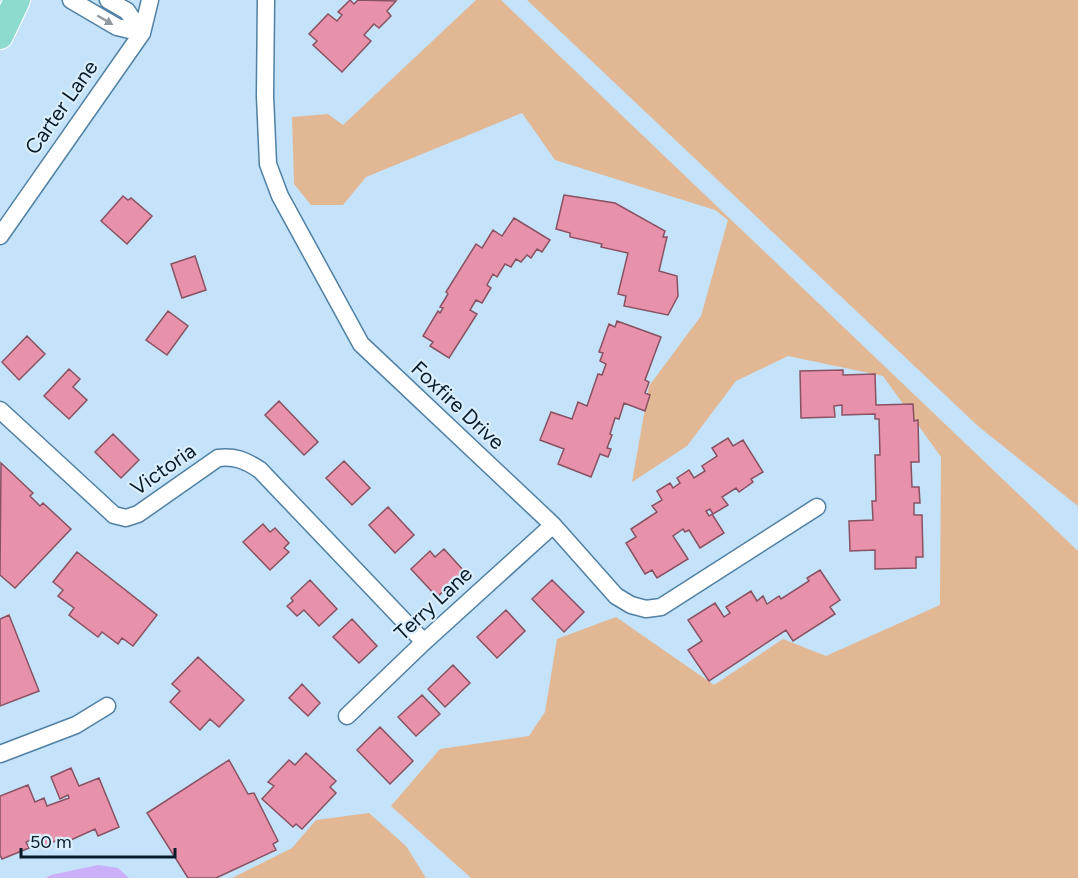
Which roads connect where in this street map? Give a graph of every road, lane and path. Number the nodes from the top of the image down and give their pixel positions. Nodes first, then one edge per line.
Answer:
1 (5, 0) edge
2 (17, 0) edge
3 (71, 0) edge
4 (108, 0) edge
5 (150, 0) edge
6 (266, 0) edge
7 (0, 12) edge
8 (142, 33) junction
9 (0, 36) edge
10 (0, 236) edge
11 (0, 410) edge
12 (817, 507) dead end
13 (553, 525) junction
14 (424, 642) junction
15 (107, 706) dead end
16 (347, 716) dead end
17 (0, 754) edge

1 - 7 main road
2 - 9 main road
3 -> 8 street
4 - 8 street
5 - 8 street, Carter Lane
6 - 13 street, Foxfire Drive
8 - 10 street, Carter Lane
11 - 14 street, Victoria
12 - 13 street, Foxfire Drive
13 - 14 street, Terry Lane
14 - 16 street, Terry Lane
15 - 17 street

